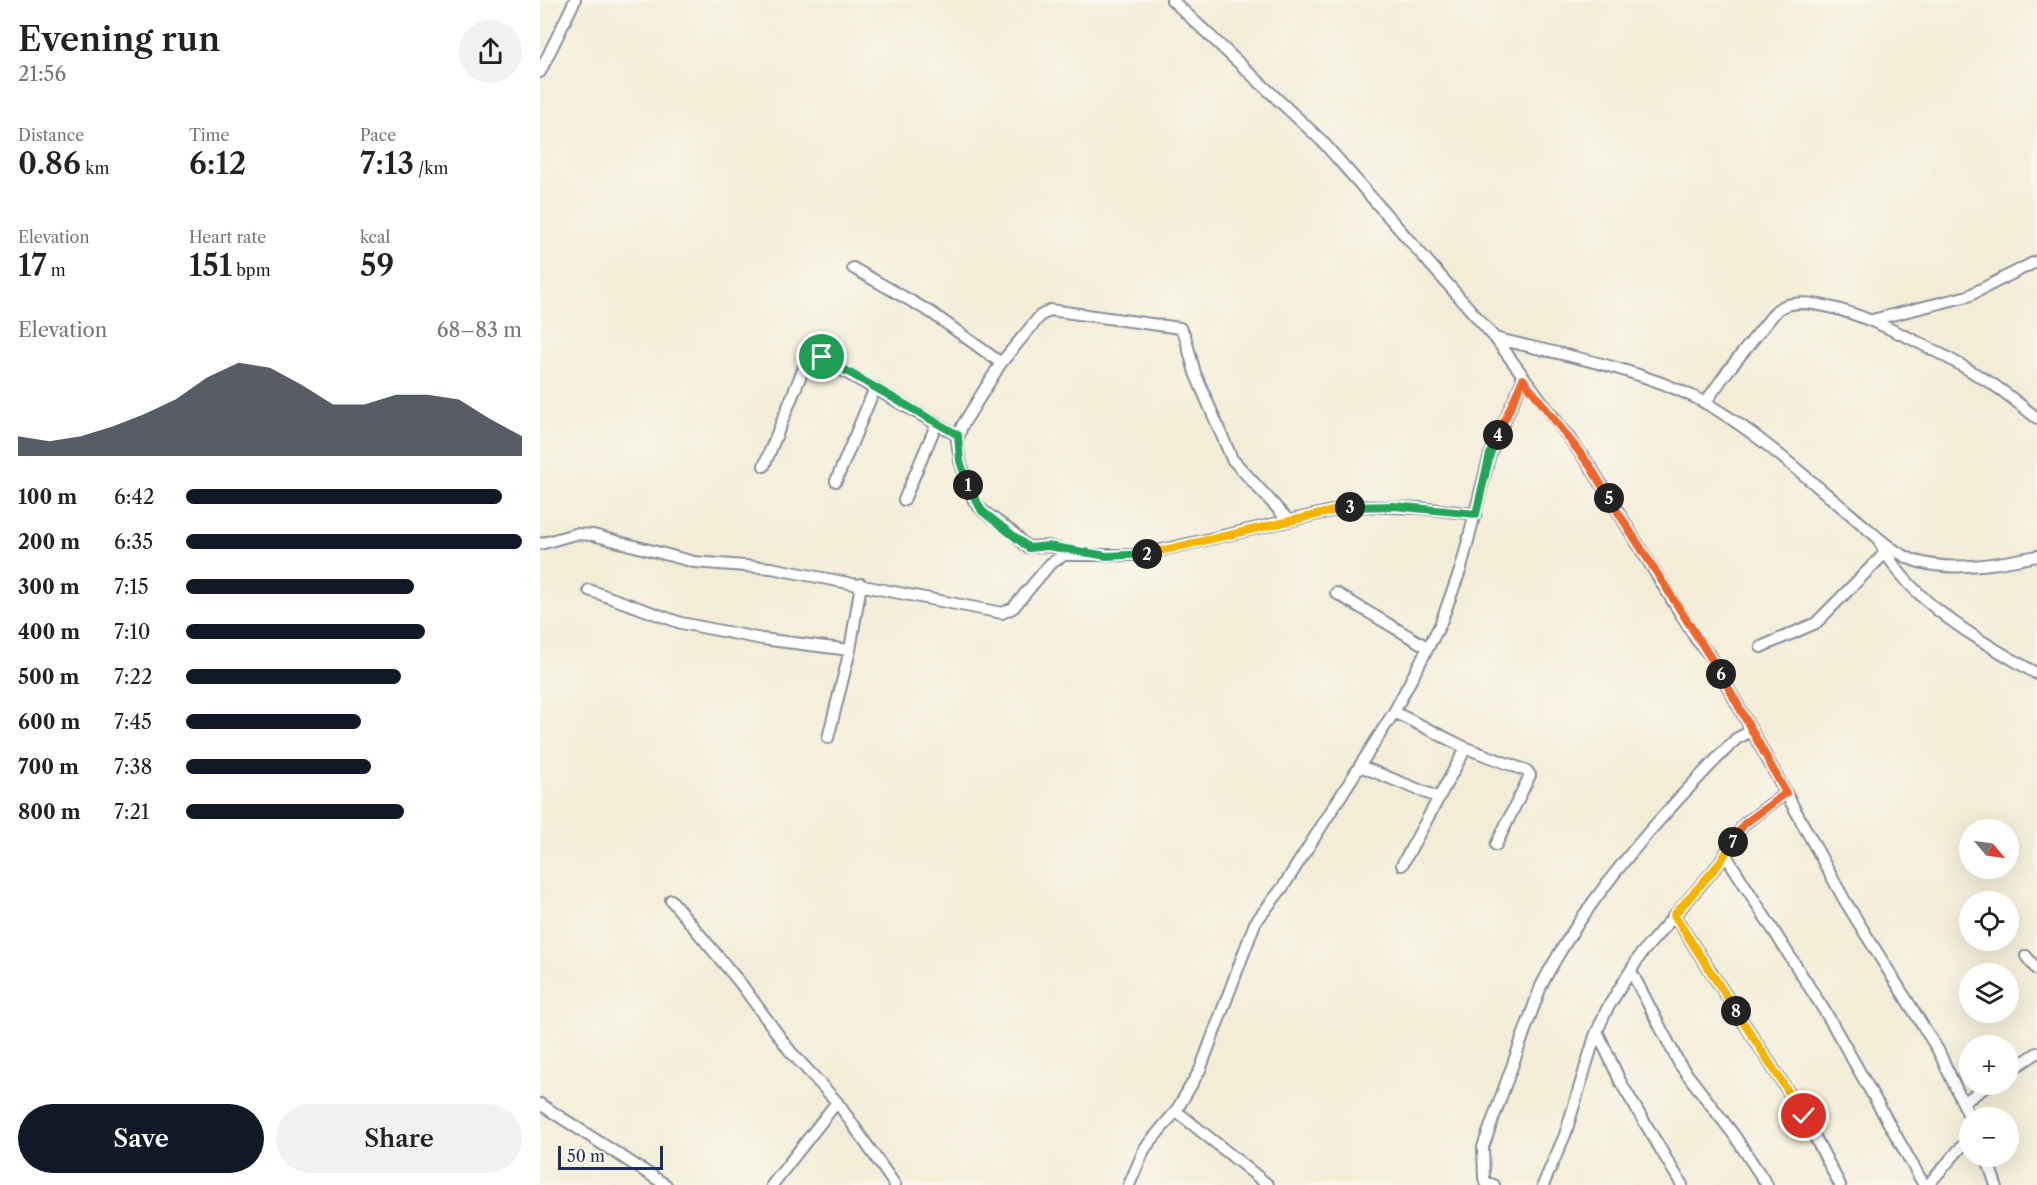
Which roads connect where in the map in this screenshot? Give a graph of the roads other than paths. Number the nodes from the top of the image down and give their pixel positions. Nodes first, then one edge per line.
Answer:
1 (575, 0) edge
2 (1172, 0) edge
3 (540, 72) edge
4 (2037, 261) edge
5 (853, 268) dead end
6 (1872, 320) junction
7 (1495, 338) junction
8 (1001, 363) junction
9 (1523, 379) junction
10 (875, 388) junction
11 (1705, 403) junction
12 (2037, 418) edge
13 (937, 423) junction
14 (958, 435) junction
15 (765, 466) dead end
16 (836, 481) dead end
17 (904, 500) dead end
18 (1476, 514) junction
19 (1289, 521) junction
20 (1878, 538) junction
21 (540, 544) edge
22 (1885, 553) junction
23 (1078, 554) junction
24 (2037, 556) edge
25 (861, 584) junction
26 (589, 590) dead end
27 (1336, 593) dead end
28 (1761, 646) dead end
29 (1427, 647) junction
30 (850, 650) junction
31 (2037, 674) edge
32 (1395, 711) junction
33 (1751, 731) junction
34 (828, 738) dead end
35 (1466, 748) junction
36 (1360, 766) junction
37 (1786, 793) junction
38 (1439, 798) junction
39 (1496, 845) dead end
40 (1725, 854) junction
41 (1402, 865) dead end
42 (671, 900) dead end
43 (1674, 915) junction
44 (2026, 956) dead end
45 (2037, 970) edge
46 (1631, 971) junction
47 (1598, 1031) junction
48 (2037, 1053) edge
49 (2019, 1065) edge
50 (1973, 1095) edge
51 (837, 1102) junction
52 (1962, 1102) junction
53 (540, 1104) edge
54 (1964, 1107) edge
55 (1176, 1111) junction
56 (1959, 1149) edge
57 (1990, 1167) edge
58 (666, 1185) edge
59 (772, 1185) edge
60 (896, 1185) edge
61 (1129, 1185) edge
62 (1268, 1185) edge
63 (1494, 1185) edge
64 (1543, 1185) edge
65 (1682, 1185) edge
66 (1767, 1185) edge
67 (1840, 1185) edge
68 (1926, 1185) edge
69 (1996, 1185) edge

1 - 3 street
2 - 7 street
4 - 6 street
5 - 8 street
6 - 11 street
6 - 12 street
7 - 9 street
7 - 11 street
8 - 14 street
8 - 19 street
9 - 18 street
9 - 33 street
10 - 13 street
10 - 15 street
10 - 16 street
11 - 20 street
13 - 14 street
13 - 17 street
14 - 23 street
18 - 19 street
18 - 29 street
19 - 23 street
20 - 22 street
20 - 24 street
21 - 25 street
22 - 28 street
22 - 31 street
23 - 25 street
25 - 30 street
26 - 30 street
27 - 29 street
29 - 32 street
30 - 34 street
32 - 35 street
32 - 36 street
33 - 37 street
33 - 63 street
35 - 38 street
35 - 39 street
36 - 38 street
36 - 55 street
37 - 40 street
37 - 52 street
38 - 41 street
40 - 43 street
40 - 68 street
42 - 51 street
43 - 46 street
43 - 67 street
44 - 45 street
46 - 47 street
46 - 66 street
47 - 64 street
47 - 65 street
48 - 49 street
50 - 52 street
51 - 59 street
51 - 60 street
52 - 54 street
53 - 58 street
55 - 61 street
55 - 62 street
56 - 68 street
57 - 69 street

